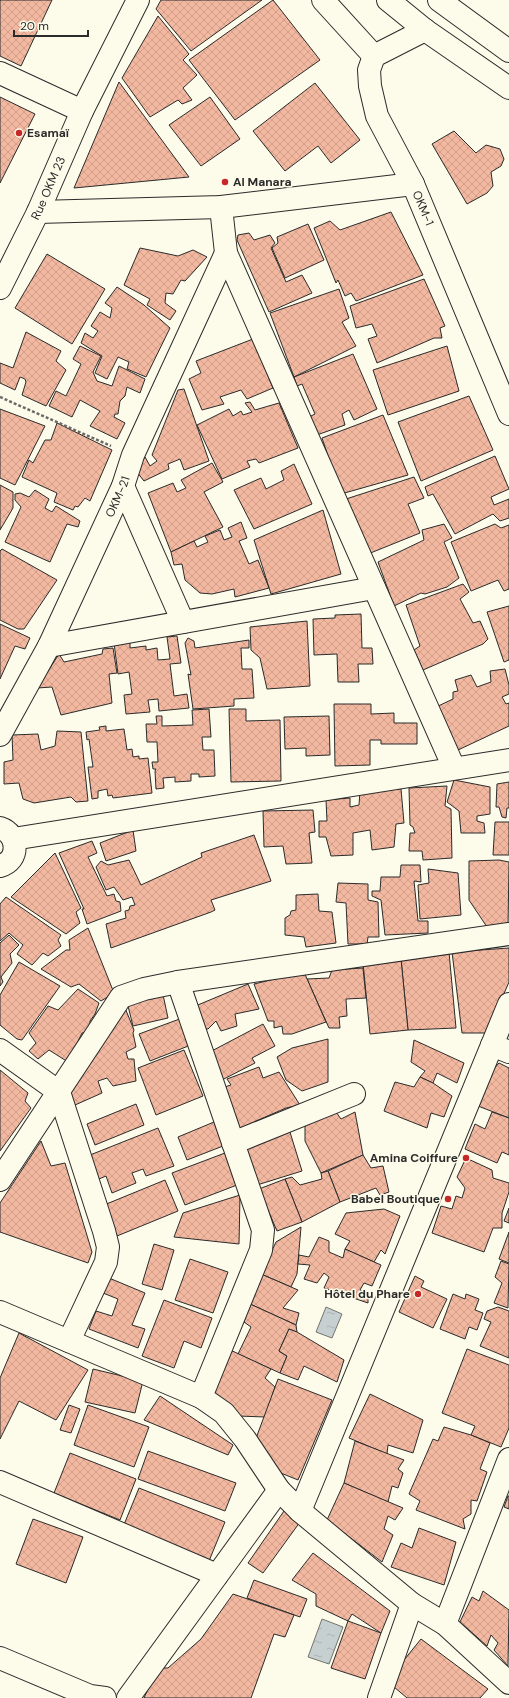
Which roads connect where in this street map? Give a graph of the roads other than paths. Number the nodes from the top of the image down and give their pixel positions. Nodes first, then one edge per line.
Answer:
1 (138, 0) edge
2 (322, 0) edge
3 (388, 0) edge
4 (439, 0) edge
5 (425, 30) junction
6 (508, 50) edge
7 (374, 56) junction
8 (0, 73) edge
9 (509, 88) edge
10 (82, 111) junction
11 (413, 184) junction
12 (221, 207) junction
13 (38, 212) junction
14 (226, 253) junction
15 (0, 288) edge
16 (509, 414) edge
17 (123, 486) junction
18 (374, 588) junction
19 (183, 622) junction
20 (49, 646) junction
21 (0, 735) edge
22 (509, 760) edge
23 (454, 768) junction
24 (6, 833) edge
25 (0, 866) edge
26 (509, 934) edge
27 (178, 982) junction
28 (509, 1004) edge
29 (501, 1048) edge
30 (0, 1050) edge
31 (59, 1092) junction
32 (354, 1094) dead end
33 (233, 1142) junction
34 (0, 1180) edge
35 (0, 1312) edge
36 (69, 1341) junction
37 (201, 1397) junction
38 (509, 1459) edge
39 (0, 1482) edge
40 (279, 1490) junction
41 (300, 1512) junction
42 (217, 1575) junction
43 (412, 1604) junction
44 (445, 1624) junction
45 (0, 1658) edge
46 (509, 1683) edge
47 (94, 1697) edge
48 (128, 1698) edge
49 (379, 1698) edge

1 - 10 main road, Rue OKM 23
2 - 7 main road
3 - 5 main road
4 - 6 main road
5 - 7 main road
5 - 9 main road
7 - 11 main road, OKM-1
8 - 10 main road
10 - 13 main road, Rue OKM 23
11 - 12 main road
11 - 16 main road, OKM-1
12 - 13 main road
12 - 14 main road
13 - 15 main road, Rue OKM 23
14 - 17 main road, OKM-21
14 - 18 main road
17 - 19 main road
17 - 20 main road, OKM-21
18 - 19 main road
18 - 23 main road
19 - 20 main road
20 - 21 main road, OKM-21
22 - 23 main road
23 - 24 main road
24 - 25 main road
26 - 27 main road
27 - 31 main road
27 - 33 main road
28 - 29 main road
29 - 41 main road
30 - 31 main road
31 - 34 main road
31 - 36 main road
32 - 33 main road
33 - 37 main road
35 - 36 main road
36 - 37 main road
37 - 40 main road
38 - 44 main road
39 - 42 main road
40 - 41 main road
40 - 42 main road
41 - 43 main road
42 - 48 main road
43 - 44 main road
43 - 49 main road
44 - 46 main road
45 - 47 main road

